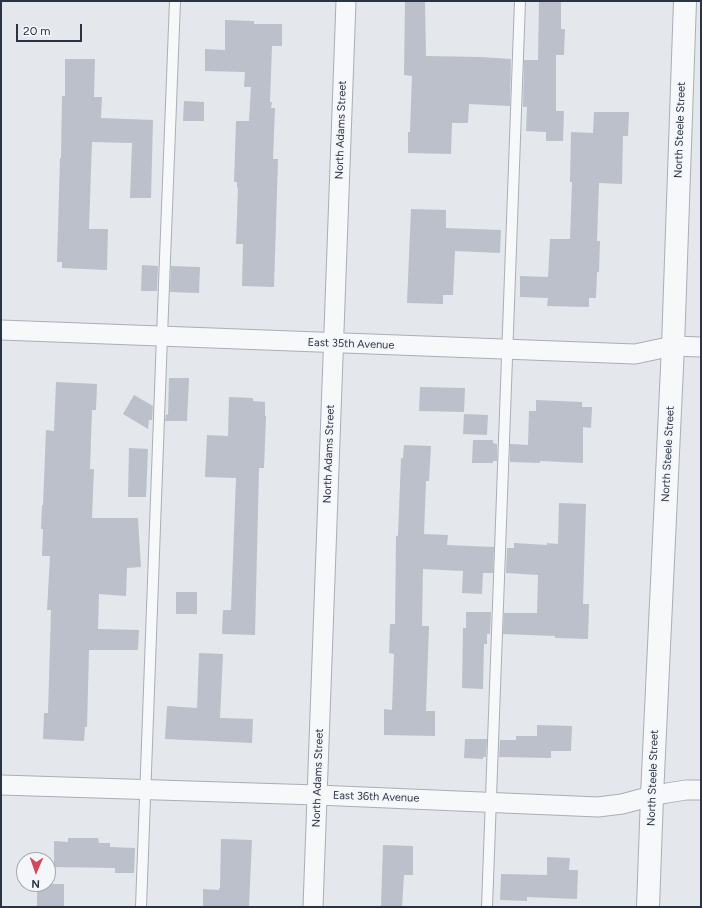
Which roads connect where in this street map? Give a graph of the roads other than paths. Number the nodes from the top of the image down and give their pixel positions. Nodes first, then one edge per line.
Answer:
1 (175, 1) edge
2 (346, 1) edge
3 (520, 1) edge
4 (685, 1) edge
5 (1, 330) edge
6 (162, 336) junction
7 (333, 343) junction
8 (673, 346) junction
9 (701, 347) edge
10 (507, 350) junction
11 (1, 785) edge
12 (146, 789) junction
13 (701, 790) edge
14 (317, 795) junction
15 (652, 796) junction
16 (491, 802) junction
17 (141, 907) edge
18 (313, 907) edge
19 (487, 907) edge
20 (648, 907) edge

1 - 6 lane
2 - 7 street, North Adams Street
3 - 10 lane
4 - 8 street, North Steele Street
5 - 6 street, East 35th Avenue
6 - 7 street, East 35th Avenue
6 - 12 lane
7 - 10 street, East 35th Avenue
7 - 14 street, North Adams Street
8 - 9 street, East 35th Avenue
8 - 10 street, East 35th Avenue
8 - 15 street, North Steele Street
10 - 16 lane
11 - 12 street, East 36th Avenue
12 - 14 street, East 36th Avenue
12 - 17 lane
13 - 15 street, East 36th Avenue
14 - 16 street, East 36th Avenue
14 - 18 street, North Adams Street
15 - 16 street, East 36th Avenue
15 - 20 street, North Steele Street
16 - 19 lane

